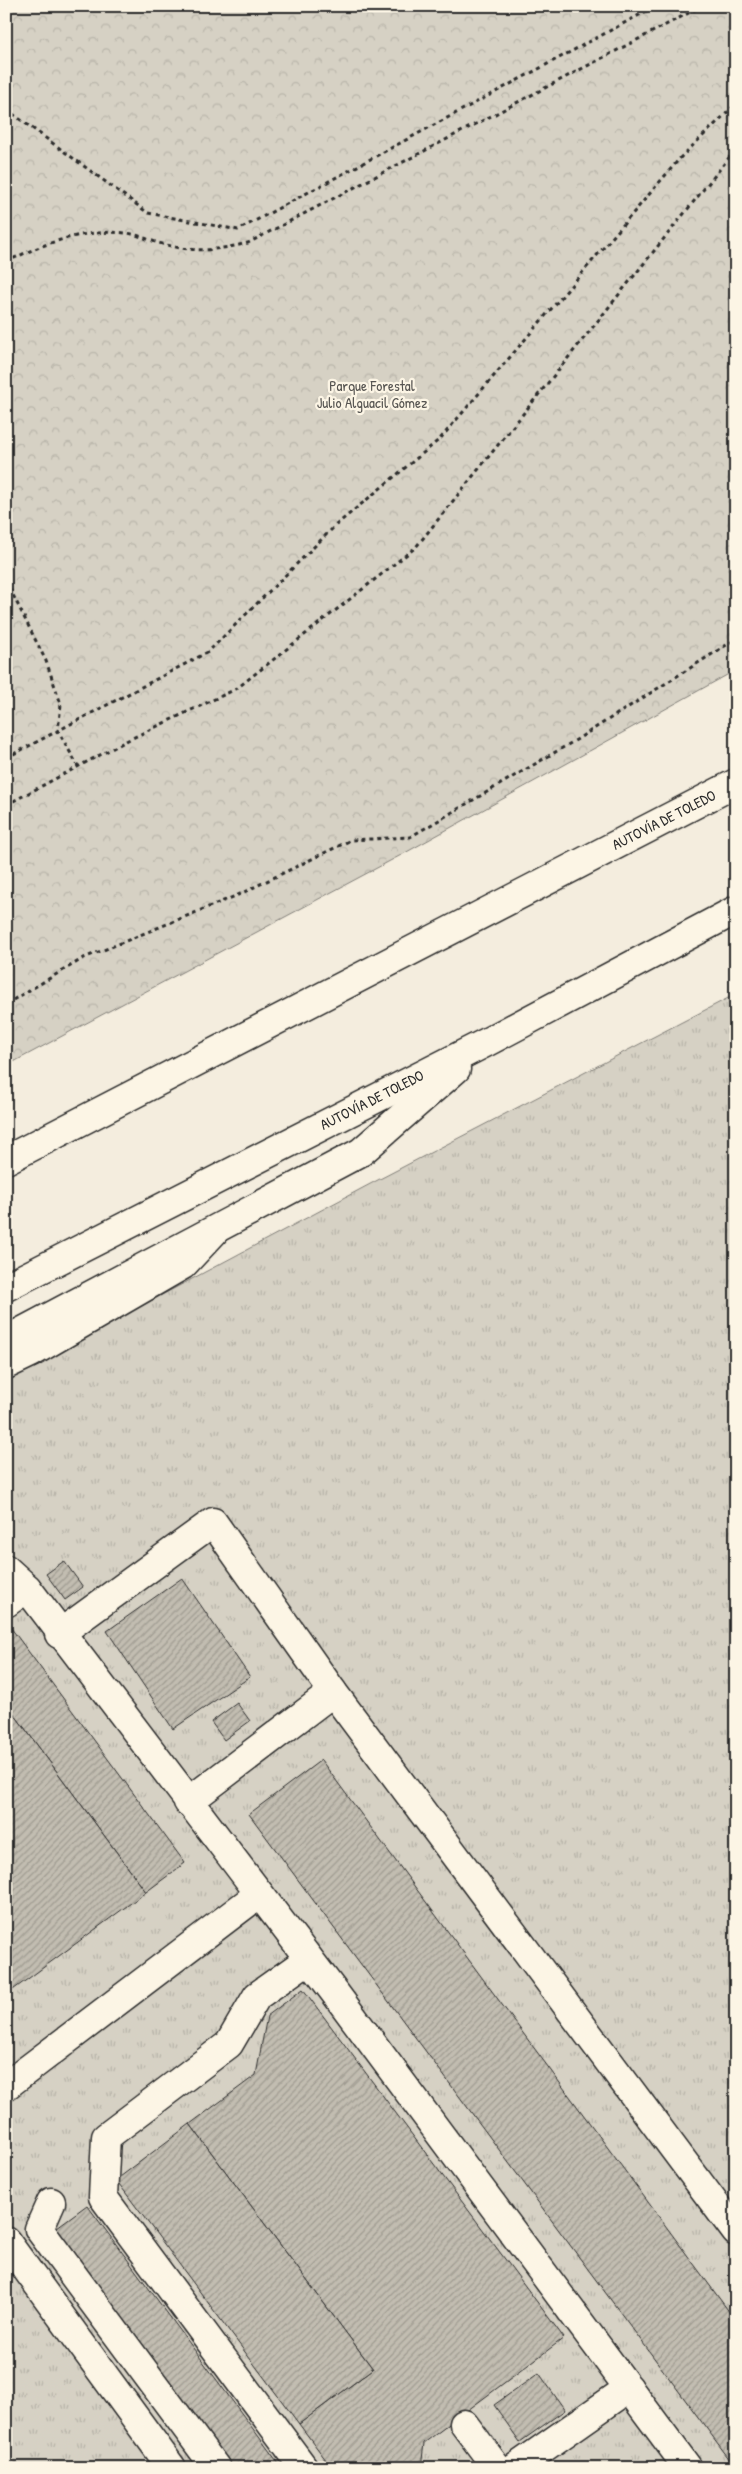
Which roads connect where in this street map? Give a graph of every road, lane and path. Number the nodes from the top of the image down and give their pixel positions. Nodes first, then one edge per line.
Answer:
1 (656, 6) edge
2 (702, 6) edge
3 (736, 104) edge
4 (6, 109) edge
5 (736, 149) edge
6 (6, 262) edge
7 (6, 581) edge
8 (736, 639) edge
9 (58, 730) junction
10 (6, 758) edge
11 (78, 766) junction
12 (736, 783) edge
13 (6, 804) edge
14 (736, 910) edge
15 (6, 1004) edge
16 (487, 1042) junction
17 (6, 1160) edge
18 (220, 1226) junction
19 (6, 1287) edge
20 (6, 1340) edge
21 (6, 1365) edge
22 (6, 1569) edge
23 (17, 1596) edge
24 (60, 1634) junction
25 (333, 1692) junction
26 (188, 1802) junction
27 (259, 1894) junction
28 (309, 1959) junction
29 (9, 2077) edge
30 (50, 2202) dead end
31 (736, 2232) edge
32 (6, 2241) edge
33 (629, 2388) junction
34 (464, 2424) dead end
35 (172, 2468) edge
36 (216, 2468) edge
37 (304, 2468) edge
38 (497, 2468) edge
39 (514, 2468) edge
40 (688, 2468) edge

1 - 4 path
2 - 6 path
3 - 9 path
5 - 11 path
7 - 9 path
8 - 15 path
9 - 10 path
9 - 11 path
11 - 13 path
12 - 17 main road, AUTOVÍA DE TOLEDO
14 - 16 main road, AUTOVÍA DE TOLEDO
16 - 18 main road
16 - 19 main road, AUTOVÍA DE TOLEDO
18 - 20 main road
18 - 21 main road
22 - 23 main road
23 - 24 main road
24 - 25 main road
24 - 26 main road
25 - 26 main road
25 - 31 main road
26 - 27 main road
27 - 28 main road
27 - 29 main road
28 - 33 main road
28 - 37 main road
30 - 36 main road
32 - 35 main road
33 - 39 main road
33 - 40 main road
34 - 38 main road

